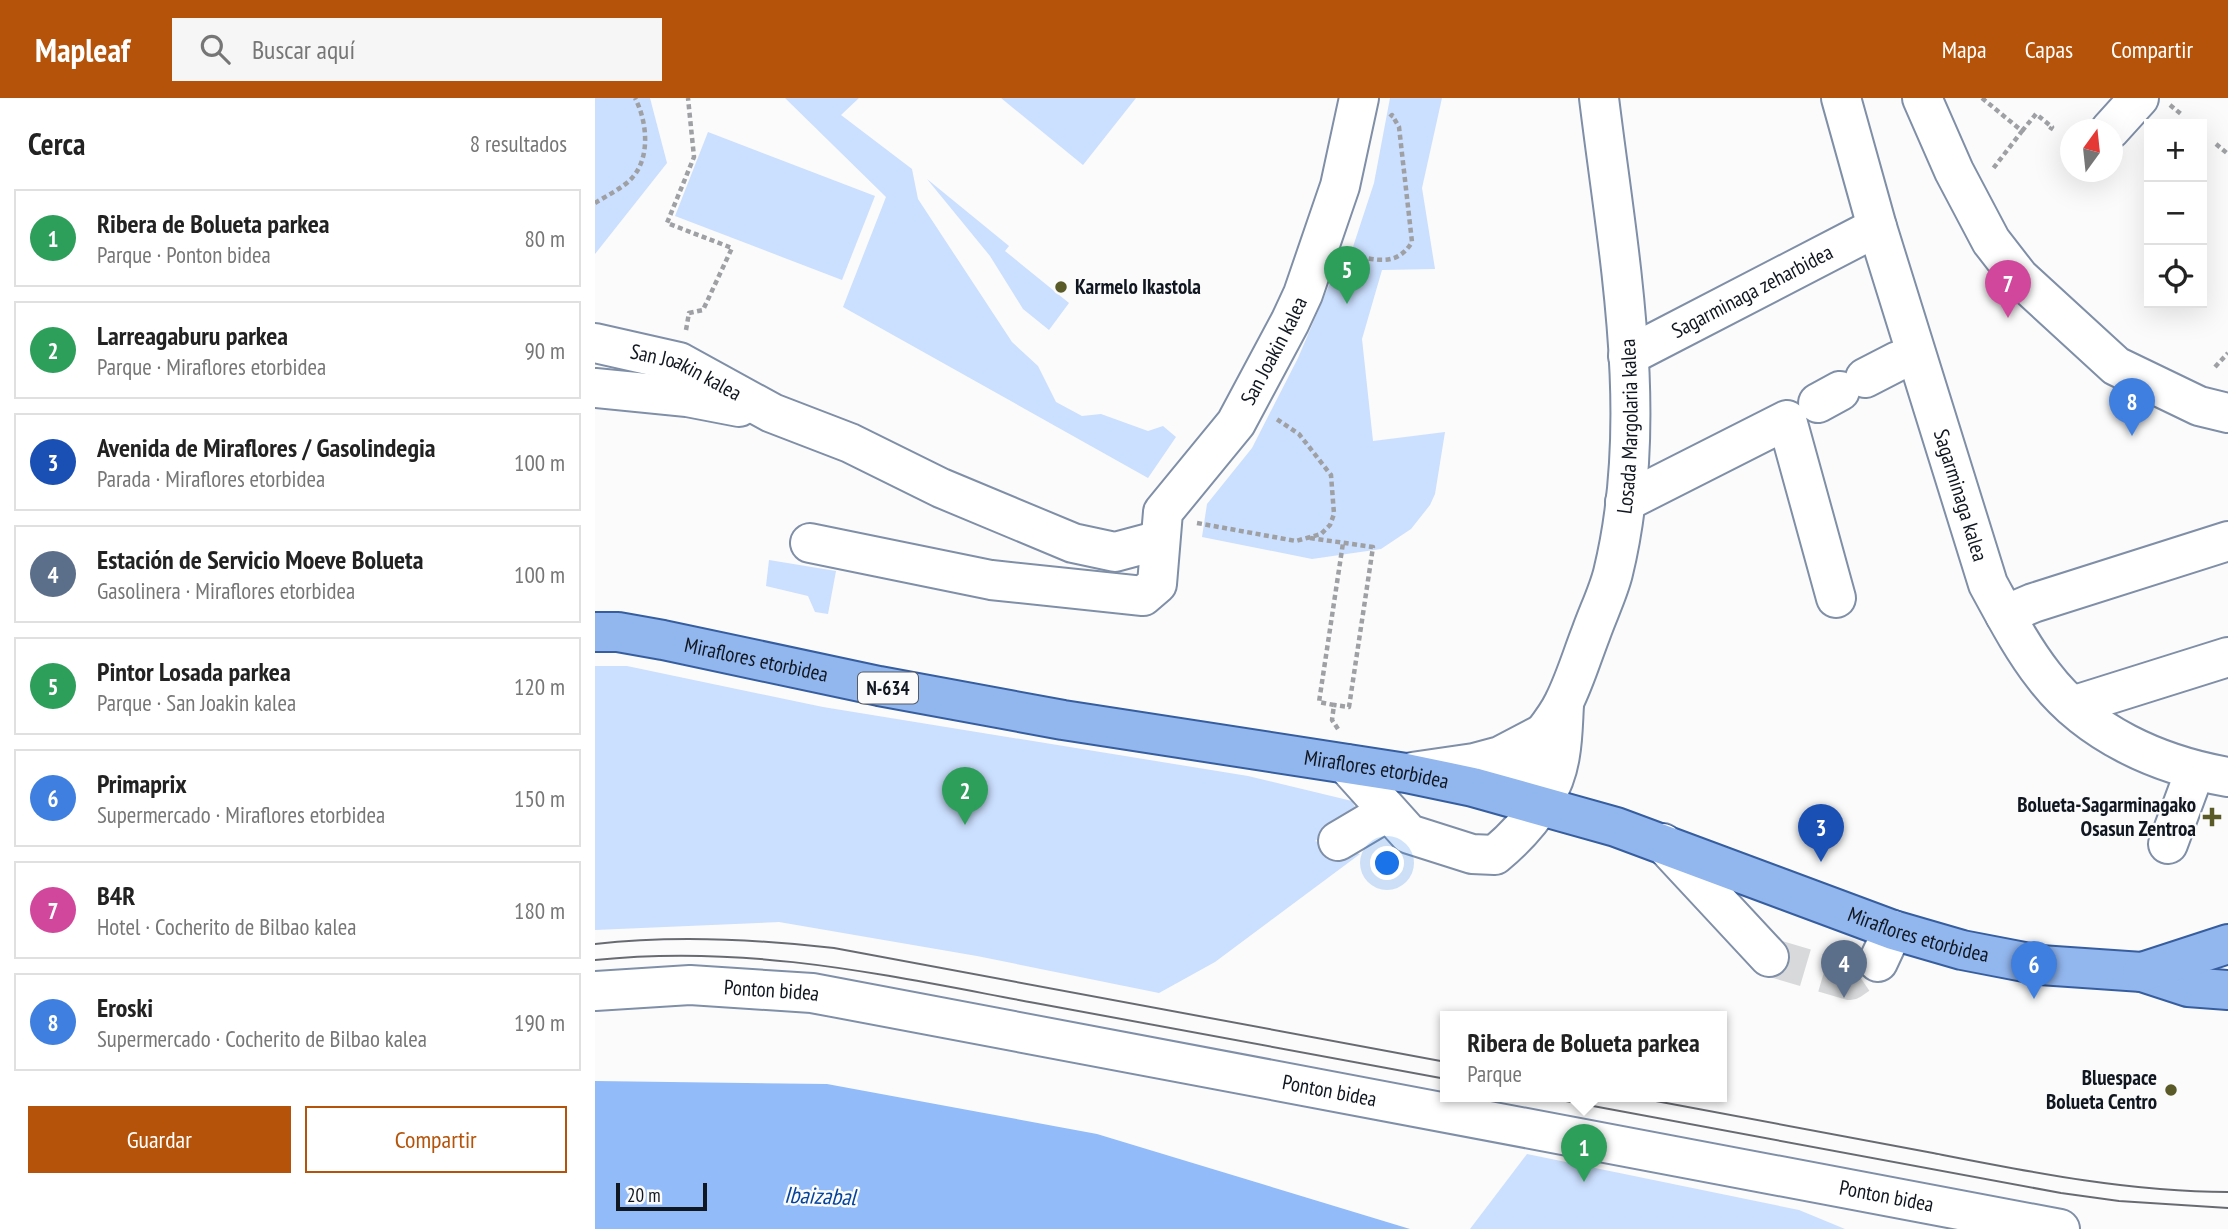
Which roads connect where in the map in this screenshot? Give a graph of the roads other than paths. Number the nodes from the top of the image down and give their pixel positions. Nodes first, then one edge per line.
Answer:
1 (1599, 98) edge
2 (1841, 98) edge
3 (1922, 98) edge
4 (2139, 98) edge
5 (1376, 106) edge
6 (2120, 119) edge
7 (1877, 227) junction
8 (595, 343) edge
9 (1628, 356) junction
10 (1898, 361) dead end
11 (595, 388) edge
12 (1827, 398) junction
13 (772, 413) junction
14 (2228, 413) edge
15 (1625, 502) junction
16 (1160, 540) junction
17 (2228, 541) edge
18 (810, 543) dead end
19 (1836, 598) dead end
20 (2005, 615) junction
21 (595, 632) edge
22 (2228, 657) edge
23 (2072, 706) junction
24 (1557, 731) junction
25 (1345, 750) junction
26 (1406, 773) junction
27 (2212, 774) edge
28 (1531, 803) junction
29 (1387, 812) junction
30 (1616, 827) junction
31 (1338, 841) dead end
32 (1663, 843) junction
33 (2168, 844) dead end
34 (2228, 944) edge
35 (1769, 957) tunnel mouth
36 (2142, 972) junction
37 (2228, 990) edge
38 (595, 991) edge
39 (2060, 1229) edge

1 - 9 street, Losada Margolaria kalea
2 - 7 street, Sagarminaga kalea
3 - 14 street
4 - 6 street
5 - 16 street, San Joakin kalea
7 - 9 street, Sagarminaga zeharbidea
7 - 20 street, Sagarminaga kalea
8 - 13 street, San Joakin kalea
9 - 15 street, Losada Margolaria kalea
10 - 12 street
11 - 13 street, San Joakin kalea
12 - 15 street
12 - 19 street
13 - 16 street, San Joakin kalea
15 - 24 street, Losada Margolaria kalea
16 - 18 street, San Joakin kalea
17 - 20 street
20 - 23 street, Sagarminaga kalea
21 - 25 main road, Miraflores etorbidea / N-634
22 - 23 street
23 - 27 street, Sagarminaga kalea
24 - 26 street
24 - 28 street, Losada Margolaria kalea
24 - 30 street
25 - 26 main road, Miraflores etorbidea
25 - 29 street, Losada Margolaria kalea
26 - 28 main road, Miraflores etorbidea
27 - 33 street
28 - 29 street, Losada Margolaria kalea
28 - 30 main road, Miraflores etorbidea
29 - 31 street
30 - 32 main road, Miraflores etorbidea
32 - 35 street
32 - 36 main road, Miraflores etorbidea
34 - 36 main road, Miraflores etorbidea
36 - 37 main road, Miraflores etorbidea
38 - 39 street, Ponton bidea

